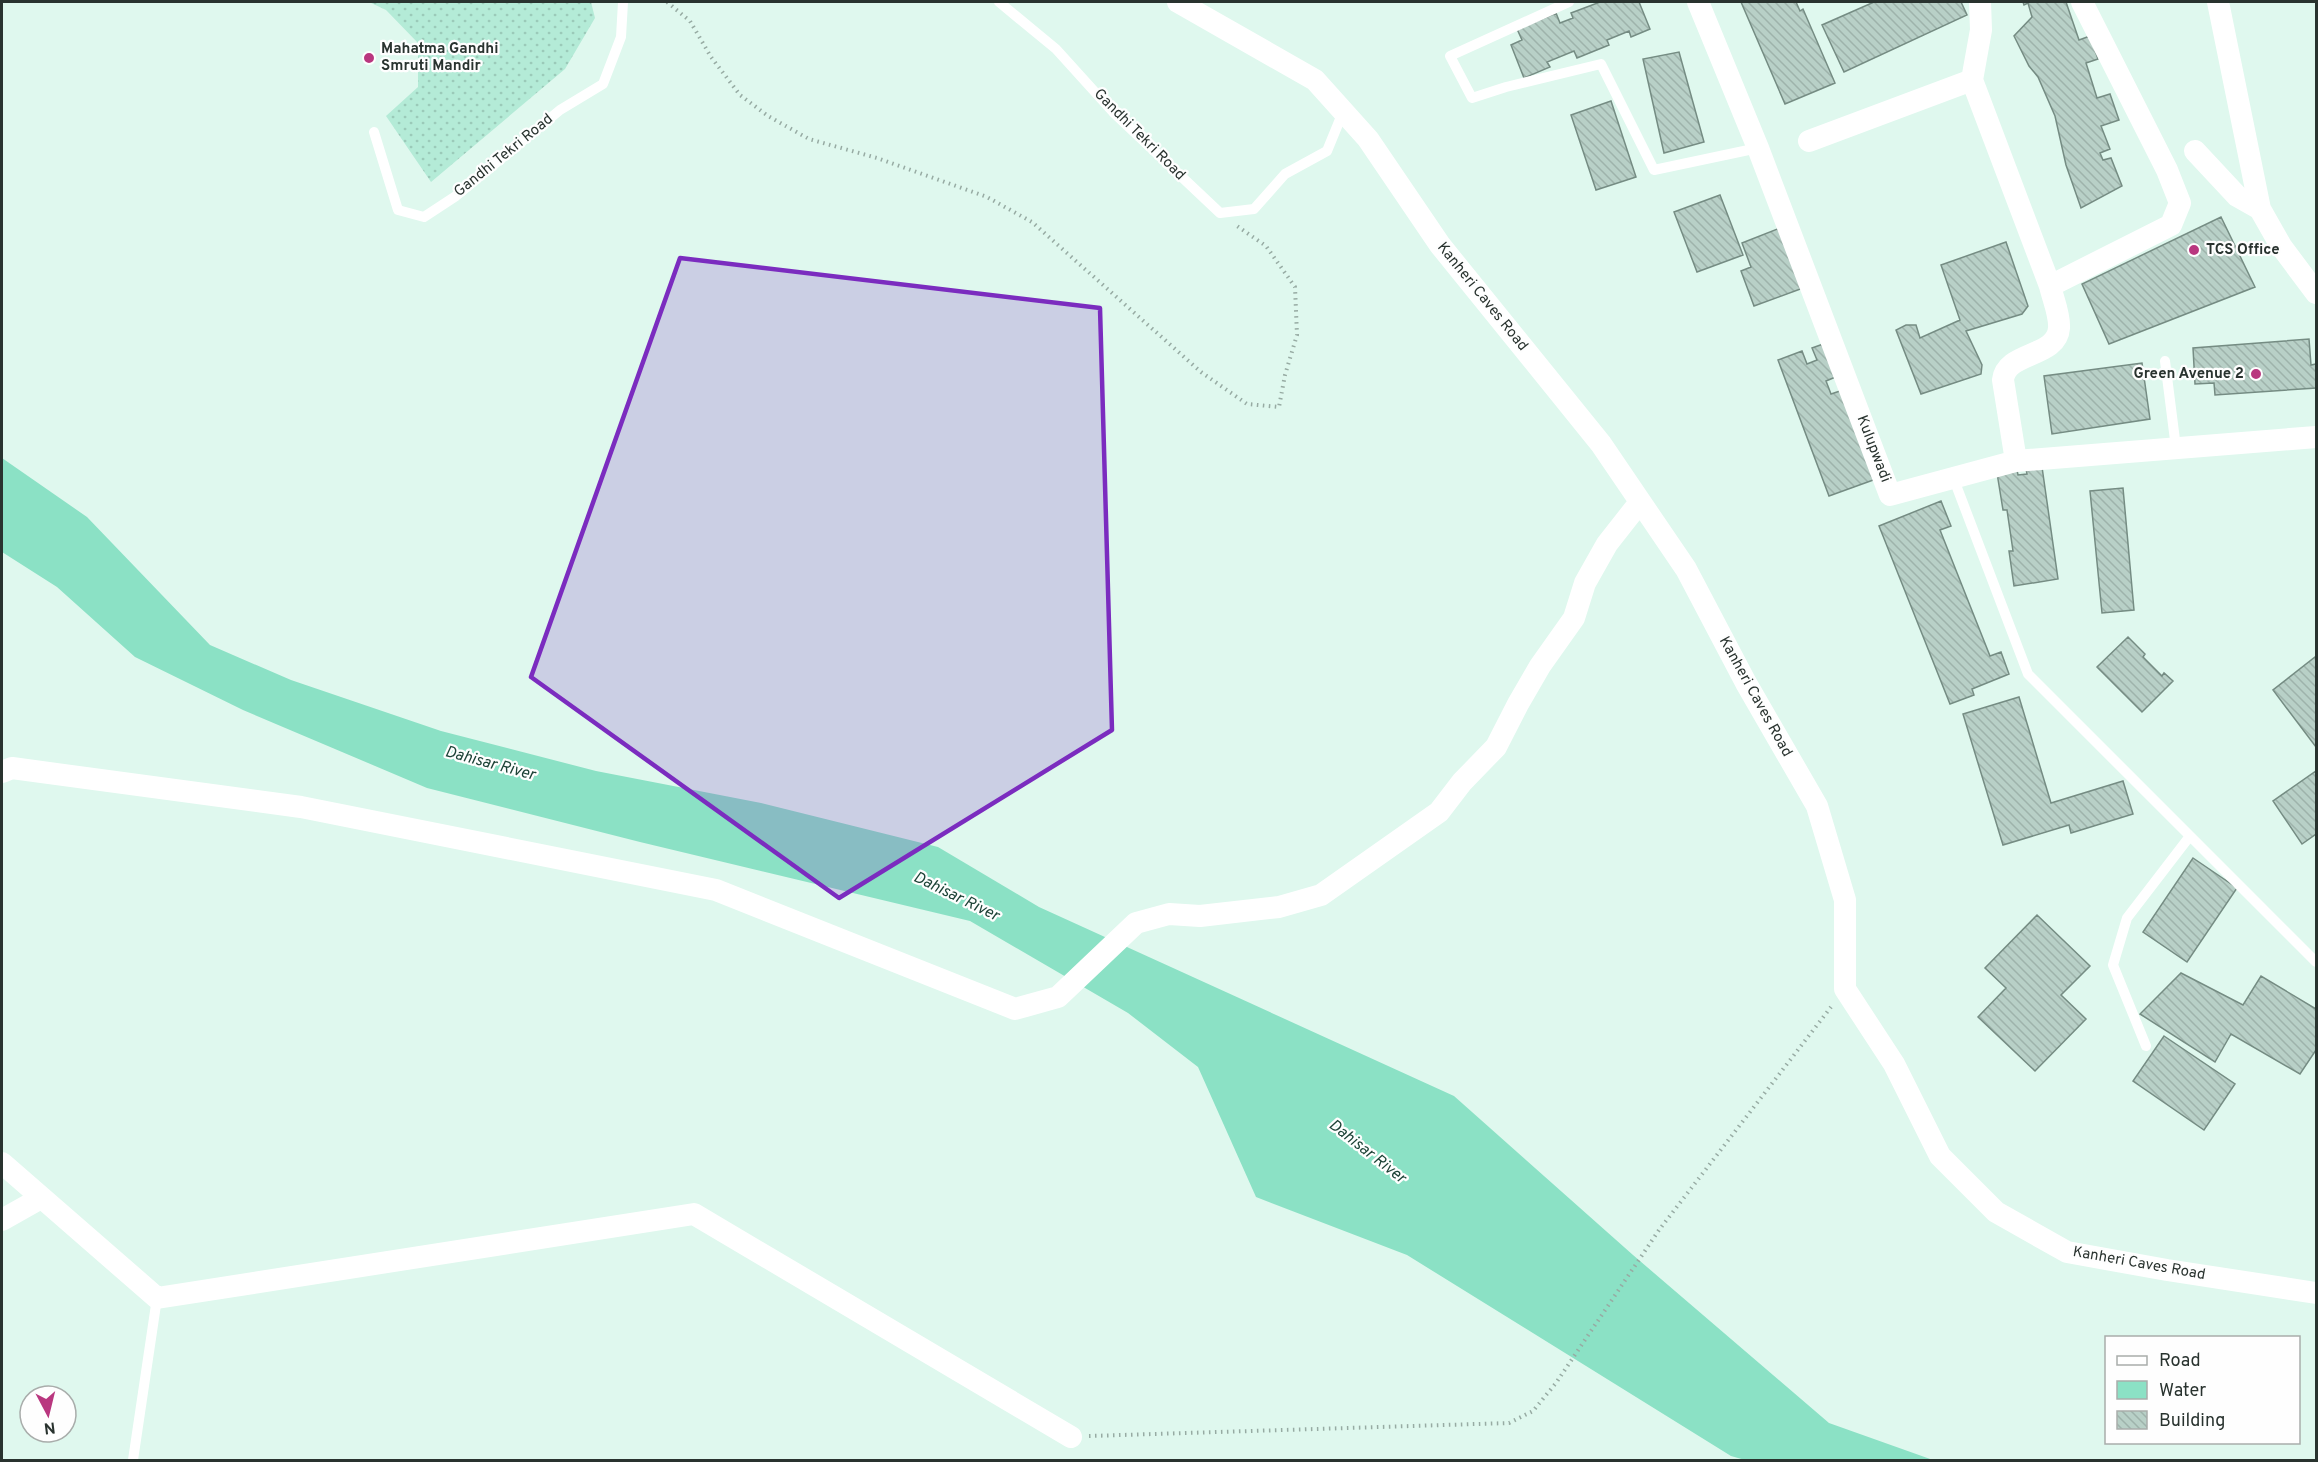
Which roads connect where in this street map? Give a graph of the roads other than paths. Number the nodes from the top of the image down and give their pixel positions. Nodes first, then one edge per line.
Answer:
1 (623, 2) edge
2 (999, 2) edge
3 (1178, 2) edge
4 (1569, 2) edge
5 (1698, 2) edge
6 (1980, 2) edge
7 (2082, 2) edge
8 (2218, 2) edge
9 (1972, 80) junction
10 (1343, 111) junction
11 (374, 132) dead end
12 (1809, 141) dead end
13 (1758, 148) junction
14 (2195, 151) dead end
15 (2260, 209) junction
16 (2050, 286) junction
17 (2316, 293) edge
18 (2165, 361) dead end
19 (2316, 437) edge
20 (2176, 448) junction
21 (2016, 461) junction
22 (1953, 477) junction
23 (1640, 502) junction
24 (7, 770) edge
25 (2190, 836) junction
26 (2316, 962) edge
27 (2146, 1046) dead end
28 (2, 1163) edge
29 (41, 1198) junction
30 (2, 1220) edge
31 (2316, 1293) edge
32 (157, 1298) junction
33 (1071, 1437) road end
34 (133, 1461) edge

1 - 11 lane, Gandhi Tekri Road
2 - 10 lane, Gandhi Tekri Road
3 - 10 street, Kanheri Caves Road
4 - 13 lane
5 - 13 street, Kulupwadi
6 - 9 street
7 - 16 street
8 - 15 street
9 - 12 street
9 - 16 street
10 - 23 street, Kanheri Caves Road
13 - 22 street, Kulupwadi
14 - 15 street
15 - 17 street
16 - 21 street
18 - 20 lane
19 - 20 street, Kulupwadi
20 - 21 street, Kulupwadi
21 - 22 street, Kulupwadi
22 - 25 lane
23 - 24 street
23 - 31 street, Kanheri Caves Road
25 - 26 lane
25 - 27 lane
28 - 29 street
29 - 30 street
29 - 32 street
32 - 33 street
32 - 34 lane

